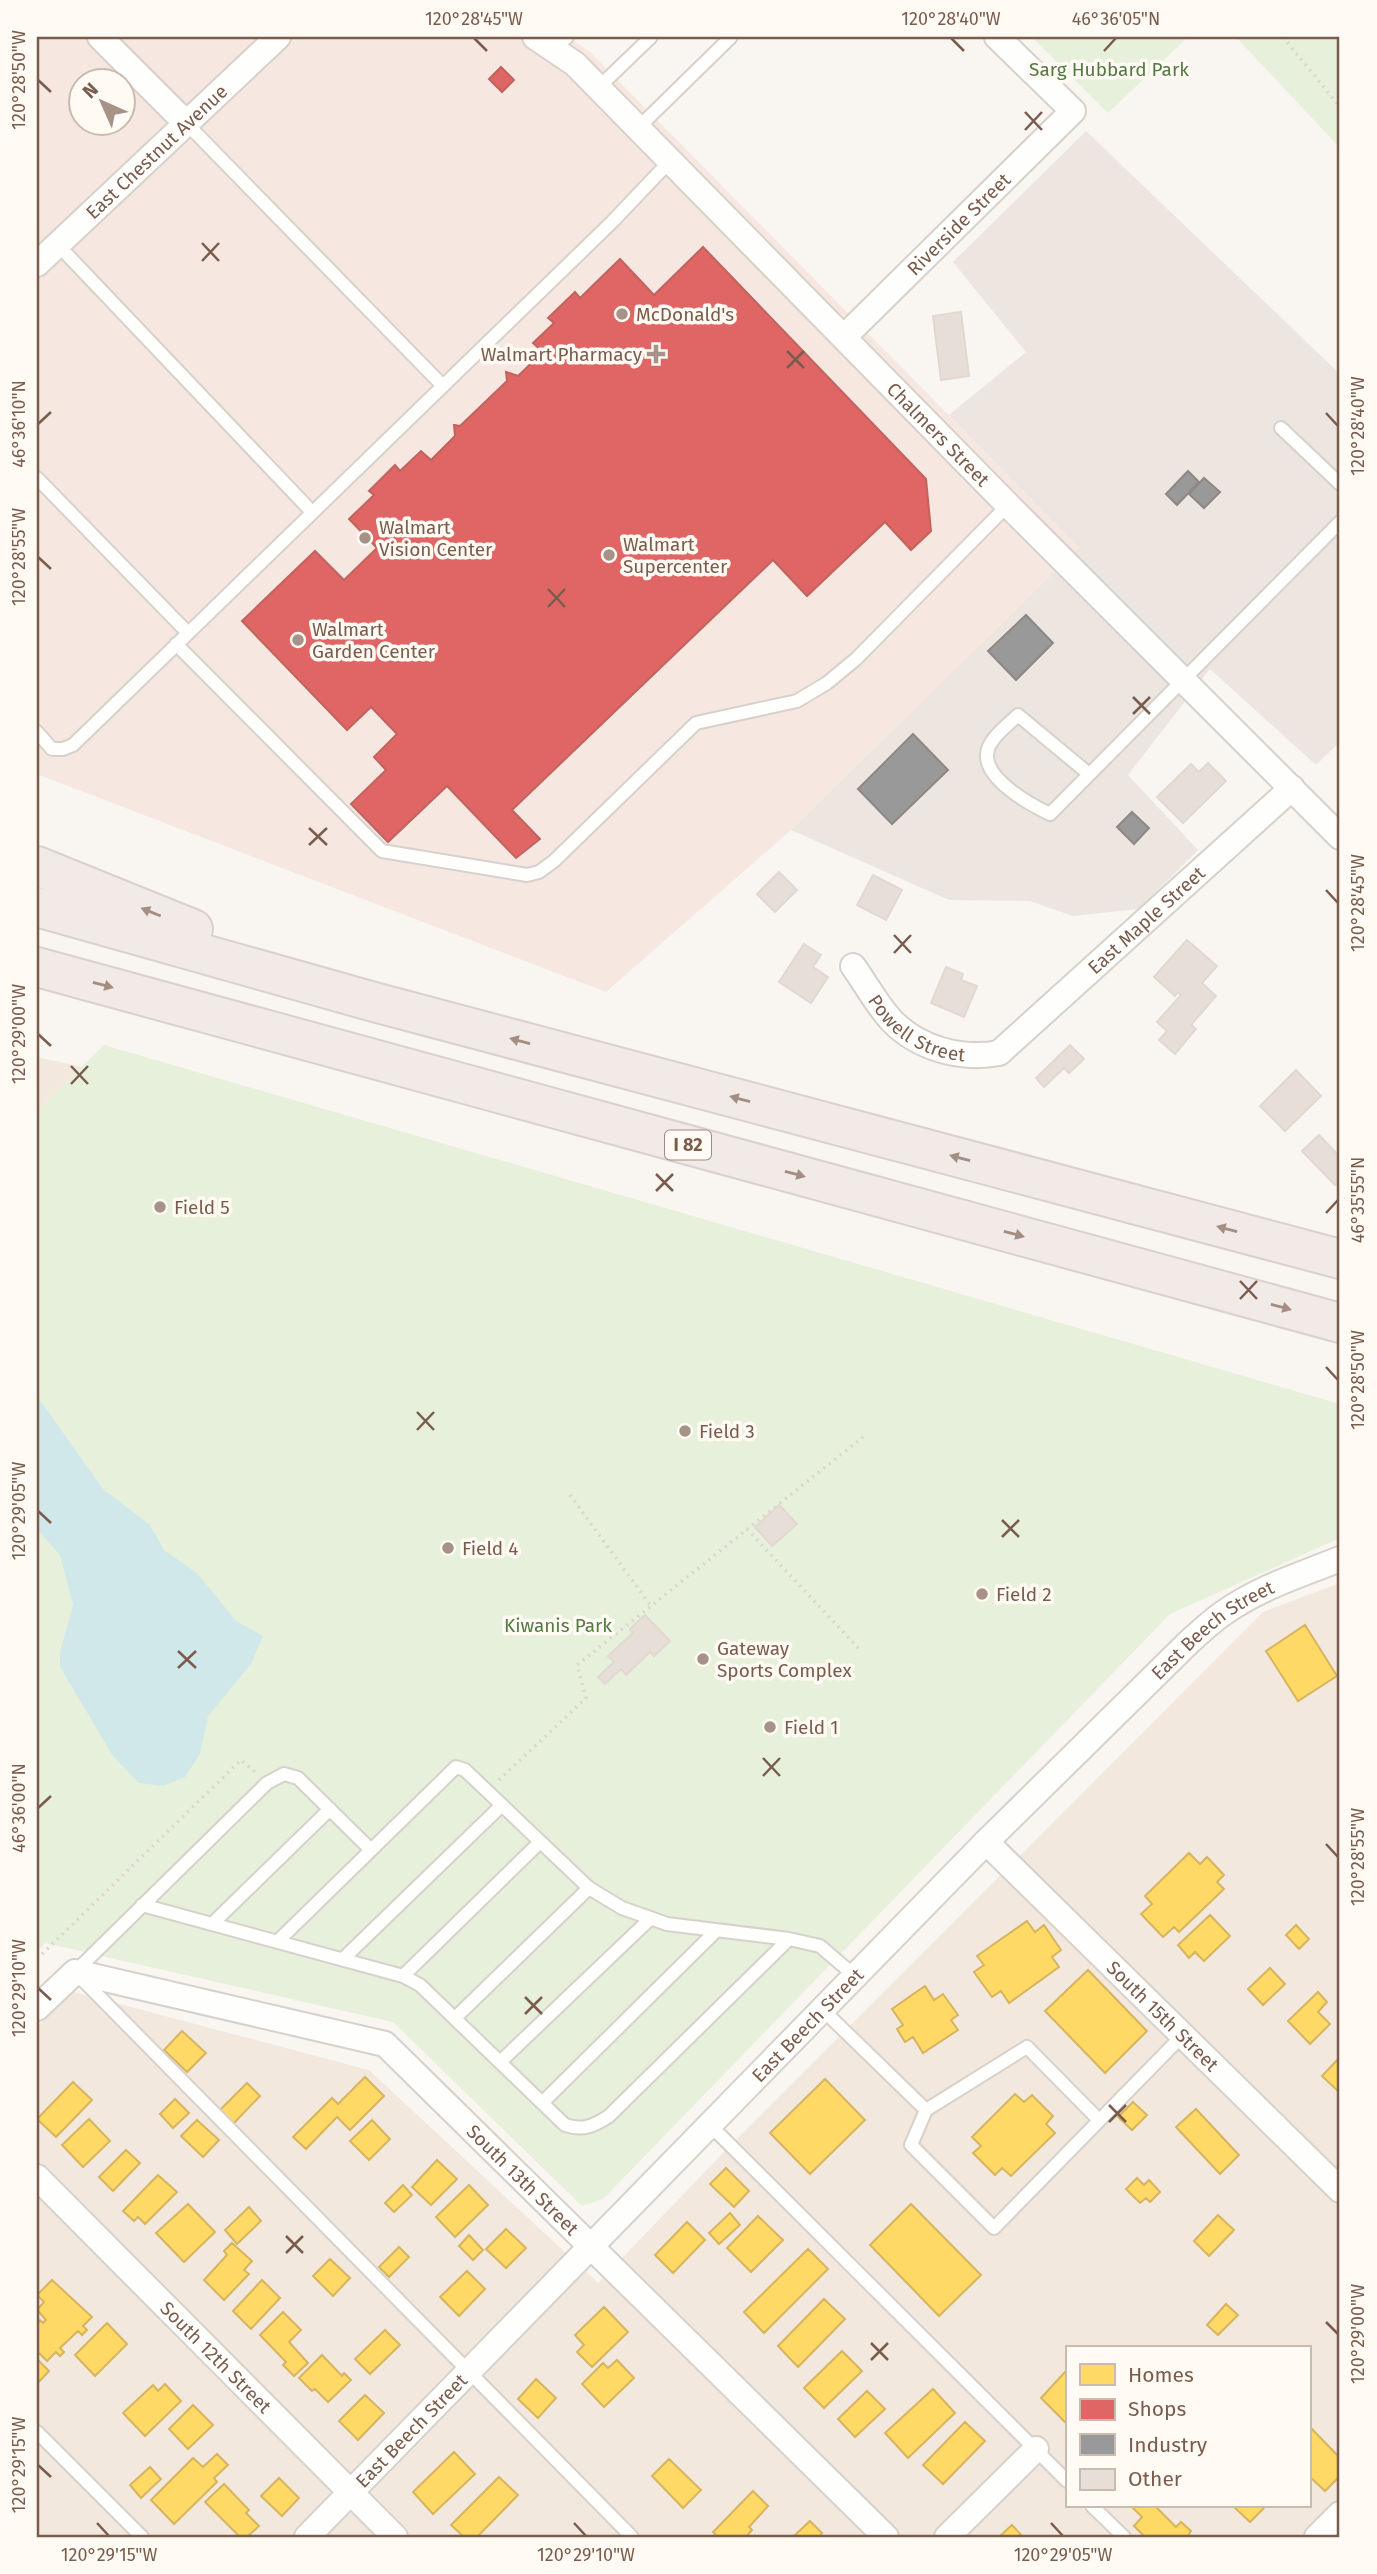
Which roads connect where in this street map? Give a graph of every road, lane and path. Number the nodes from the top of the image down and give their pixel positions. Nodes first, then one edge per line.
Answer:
1 (100, 37) edge
2 (278, 37) edge
3 (651, 37) edge
4 (732, 37) edge
5 (997, 37) edge
6 (1283, 37) edge
7 (552, 41) edge
8 (598, 88) junction
9 (1340, 107) edge
10 (186, 123) junction
11 (638, 128) junction
12 (670, 161) junction
13 (58, 244) junction
14 (37, 264) edge
15 (844, 337) junction
16 (443, 386) junction
17 (1281, 428) dead end
18 (37, 478) edge
19 (1340, 484) edge
20 (1008, 506) junction
21 (312, 512) junction
22 (1340, 522) edge
23 (188, 633) junction
24 (176, 644) junction
25 (1183, 680) junction
26 (37, 732) edge
27 (1090, 774) junction
28 (1292, 788) junction
29 (1340, 837) edge
30 (37, 866) edge
31 (37, 908) edge
32 (853, 966) dead end
33 (37, 967) edge
34 (37, 993) edge
35 (374, 1002) junction
36 (999, 1053) joint
37 (746, 1161) junction
38 (1340, 1259) edge
39 (1340, 1323) edge
40 (863, 1437) dead end
41 (570, 1495) dead end
42 (747, 1530) junction
43 (1340, 1559) edge
44 (651, 1606) junction
45 (859, 1648) dead end
46 (267, 1783) junction
47 (488, 1791) junction
48 (502, 1805) junction
49 (330, 1809) junction
50 (540, 1842) junction
51 (986, 1842) junction
52 (370, 1849) junction
53 (589, 1888) junction
54 (142, 1905) junction
55 (651, 1919) junction
56 (212, 1924) junction
57 (717, 1930) junction
58 (789, 1939) junction
59 (278, 1941) junction
60 (344, 1958) junction
61 (37, 1959) edge
62 (75, 1972) junction
63 (403, 1976) junction
64 (856, 1976) junction
65 (37, 2008) edge
66 (823, 2010) junction
67 (455, 2018) junction
68 (1183, 2035) junction
69 (500, 2062) junction
70 (542, 2103) junction
71 (926, 2110) junction
72 (1100, 2120) junction
73 (711, 2126) junction
74 (37, 2177) edge
75 (1340, 2190) edge
76 (592, 2248) junction
77 (470, 2373) junction
78 (37, 2432) edge
79 (1036, 2449) junction
80 (1066, 2480) edge
81 (352, 2494) junction
82 (1094, 2508) edge
83 (1340, 2514) edge
84 (142, 2537) edge
85 (307, 2537) edge
86 (395, 2537) edge
87 (632, 2537) edge
88 (886, 2537) edge
89 (947, 2537) edge
90 (1124, 2537) edge
91 (1317, 2537) edge

1 - 10 street
2 - 10 street, East Chestnut Avenue
3 - 8 lane
4 - 11 lane
5 - 15 street, Riverside Street
6 - 9 path
7 - 8 street, Chalmers Street
8 - 11 street, Chalmers Street
10 - 13 street, East Chestnut Avenue
10 - 16 lane
11 - 12 street, Chalmers Street
12 - 15 street, Chalmers Street
12 - 16 lane
13 - 14 street, East Chestnut Avenue
13 - 21 lane
15 - 20 street, Chalmers Street
16 - 21 lane
17 - 19 lane
18 - 23 lane
20 - 24 lane
20 - 25 street, Chalmers Street
21 - 23 lane
22 - 25 lane
23 - 24 lane
24 - 26 lane
25 - 27 lane
25 - 28 street, Chalmers Street
27 - 27 lane
28 - 29 street, Chalmers Street
28 - 36 street, East Maple Street
35 -> 30 highway
31 - 35 highway
32 - 36 street, Powell Street
33 -> 37 highway, I 82
34 - 37 highway
38 -> 35 highway
37 -> 39 highway, I 82
40 - 42 path
41 - 44 path
42 - 44 path
42 - 45 path
43 - 51 street, East Beech Street
44 - 47 path
46 - 49 lane
46 - 54 lane
46 - 61 path
47 - 48 lane
47 - 52 lane
48 - 50 lane
48 - 60 lane
49 - 52 lane
49 - 56 lane
50 - 53 lane
50 - 63 lane
51 - 64 street, East Beech Street
51 - 68 street, South 15th Street
52 - 59 lane
53 - 55 lane
53 - 67 lane
54 - 56 lane
54 - 62 lane
55 - 57 lane
55 - 69 lane
56 - 59 lane
57 - 58 lane
57 - 70 lane
58 - 64 lane
58 - 70 lane
59 - 60 lane
60 - 63 lane
62 - 65 street
62 - 76 street, South 13th Street
62 - 77 lane
63 - 67 lane
64 - 66 street, East Beech Street
66 - 71 lane
66 - 73 street, East Beech Street
67 - 69 lane
68 - 72 lane
68 - 75 street, South 15th Street
69 - 70 lane
71 - 72 lane
71 - 72 lane
73 - 76 street, East Beech Street
73 - 79 lane
74 - 81 street, South 12th Street
76 - 77 street, East Beech Street
76 - 88 street, South 13th Street
77 - 81 street, East Beech Street
77 - 87 lane
78 - 84 lane
79 - 80 lane
79 - 89 street
81 - 85 street, East Beech Street
81 - 86 street, South 12th Street
82 - 90 lane
83 - 91 street

